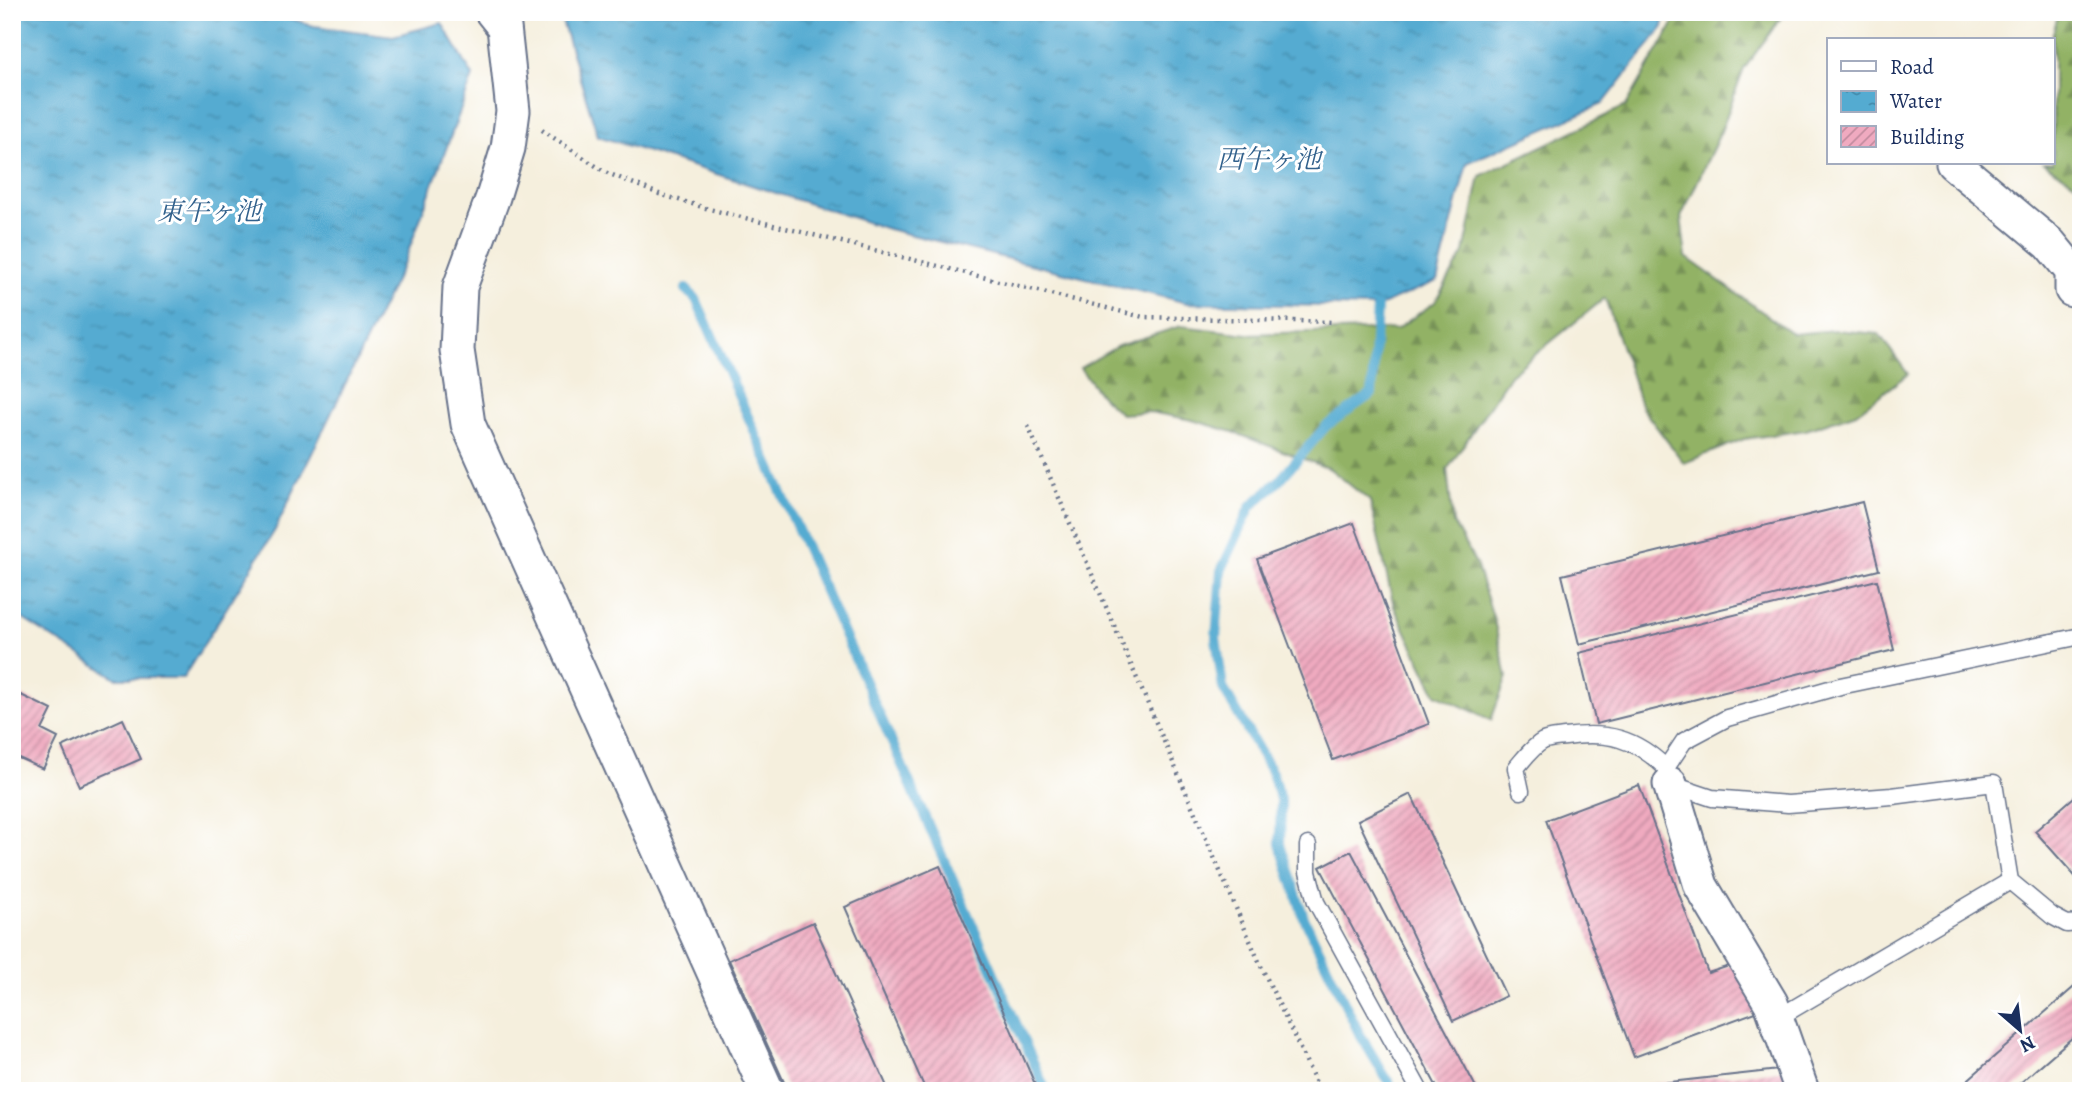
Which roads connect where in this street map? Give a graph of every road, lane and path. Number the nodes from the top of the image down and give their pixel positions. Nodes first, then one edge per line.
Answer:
1 (492, 12) edge
2 (513, 111) junction
3 (1954, 164) edge
4 (2081, 290) edge
5 (1334, 322) dead end
6 (1028, 426) dead end
7 (2081, 636) edge
8 (1668, 776) junction
9 (1521, 791) dead end
10 (1308, 845) dead end
11 (2010, 881) junction
12 (2081, 923) edge
13 (1776, 1018) junction
14 (767, 1091) edge
15 (1320, 1091) edge
16 (1420, 1091) edge
17 (1802, 1091) edge

1 - 2 street
2 - 5 path
2 - 14 street
3 - 4 street
6 - 15 path
7 - 8 lane
8 - 9 lane
8 - 11 lane
8 - 13 street
10 - 16 lane
11 - 12 lane
11 - 13 lane
13 - 17 street

